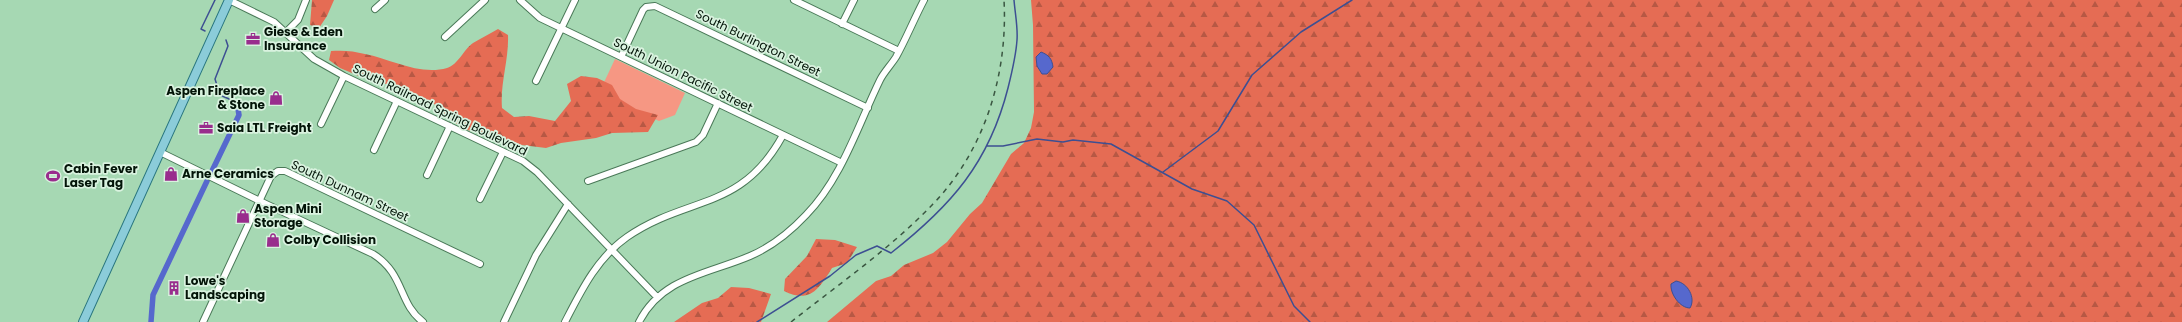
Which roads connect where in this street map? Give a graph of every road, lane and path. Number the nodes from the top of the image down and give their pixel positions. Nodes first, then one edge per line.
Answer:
1 (229, 0) edge
2 (306, 0) edge
3 (385, 0) edge
4 (485, 0) edge
5 (520, 0) edge
6 (575, 0) edge
7 (794, 0) edge
8 (854, 0) edge
9 (924, 0) edge
10 (375, 9) dead end
11 (842, 24) junction
12 (561, 28) junction
13 (286, 32) junction
14 (444, 36) dead end
15 (899, 51) junction
16 (621, 57) junction
17 (344, 76) junction
18 (536, 81) dead end
19 (397, 101) junction
20 (718, 104) junction
21 (868, 108) junction
22 (321, 124) dead end
23 (450, 126) junction
24 (783, 135) junction
25 (374, 150) dead end
26 (160, 152) junction
27 (503, 152) junction
28 (842, 163) junction
29 (427, 175) dead end
30 (588, 181) dead end
31 (480, 199) dead end
32 (259, 201) junction
33 (568, 204) junction
34 (612, 250) junction
35 (480, 264) dead end
36 (657, 297) junction
37 (83, 322) edge
38 (203, 322) edge
39 (423, 322) edge
40 (504, 322) edge
41 (565, 322) edge
42 (639, 322) edge

1 - 13 street, South Railroad Spring Boulevard
1 - 26 main road
2 - 13 street
3 - 10 street
4 - 14 street
5 - 12 street, South Union Pacific Street
6 - 12 street
7 - 11 street
8 - 11 street
9 - 15 street
11 - 15 street
12 - 16 street, South Union Pacific Street
12 - 18 street
13 - 17 street, South Railroad Spring Boulevard
15 - 21 street
16 - 20 street, South Union Pacific Street
16 - 21 street, South Burlington Street
17 - 19 street, South Railroad Spring Boulevard
17 - 22 street
19 - 23 street, South Railroad Spring Boulevard
19 - 25 street
20 - 24 street, South Union Pacific Street
20 - 30 street
21 - 28 street
23 - 27 street, South Railroad Spring Boulevard
23 - 29 street
24 - 28 street, South Union Pacific Street
24 - 34 street
26 - 32 street
26 - 37 main road
27 - 31 street
27 - 33 street, South Railroad Spring Boulevard
28 - 36 street
32 - 35 street, South Dunnam Street
32 - 38 street, South Dunnam Street
32 - 39 street
33 - 34 street, South Railroad Spring Boulevard
33 - 40 street
34 - 36 street, South Railroad Spring Boulevard
34 - 41 street
36 - 42 street

